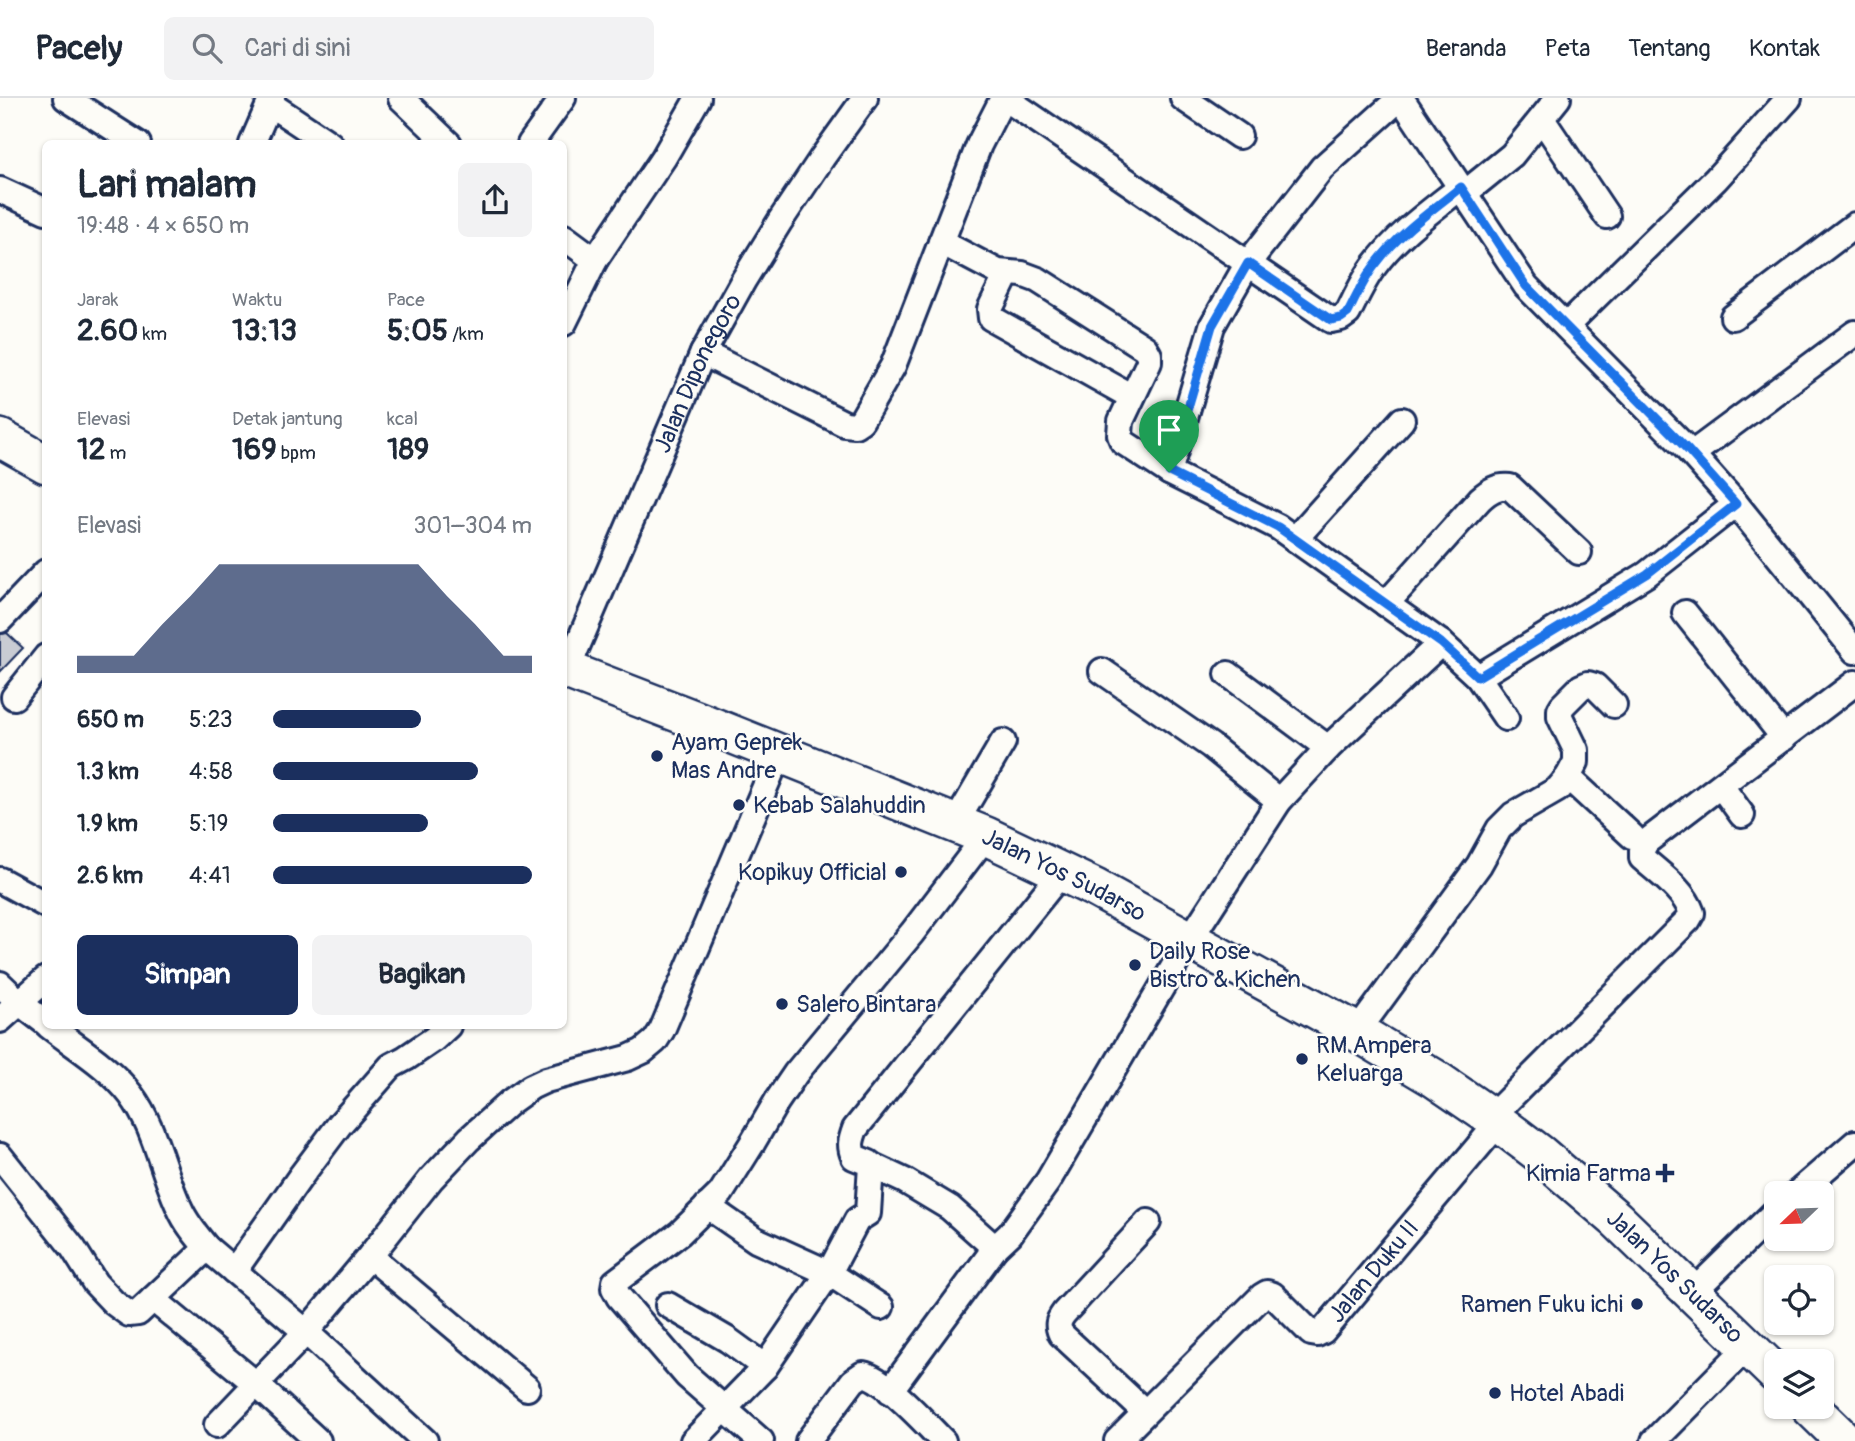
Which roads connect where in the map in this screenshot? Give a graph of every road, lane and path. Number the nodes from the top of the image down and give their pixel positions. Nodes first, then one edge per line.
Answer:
1 (66, 98) edge
2 (401, 98) edge
3 (563, 98) edge
4 (698, 98) edge
5 (865, 98) edge
6 (1004, 98) edge
7 (1183, 98) edge
8 (1401, 98) edge
9 (1789, 98) edge
10 (271, 101) edge
11 (1551, 105) edge
12 (1239, 136) dead end
13 (132, 140) edge
14 (253, 140) edge
15 (325, 140) edge
16 (445, 140) edge
17 (533, 140) edge
18 (0, 190) edge
19 (1463, 190) junction
20 (42, 209) edge
21 (1607, 216) dead end
22 (1855, 225) edge
23 (567, 239) edge
24 (941, 242) junction
25 (595, 260) junction
26 (1248, 263) junction
27 (1007, 274) junction
28 (567, 317) edge
29 (1733, 317) dead end
30 (1566, 326) junction
31 (1855, 333) edge
32 (704, 353) junction
33 (1132, 397) junction
34 (1402, 419) dead end
35 (0, 438) edge
36 (1692, 454) junction
37 (42, 462) edge
38 (1169, 472) junction
39 (1736, 504) junction
40 (1295, 539) junction
41 (1579, 552) dead end
42 (42, 578) edge
43 (1386, 604) junction
44 (1685, 613) dead end
45 (0, 620) edge
46 (1441, 643) junction
47 (1855, 650) edge
48 (42, 662) edge
49 (567, 664) edge
50 (567, 670) edge
51 (1102, 671) dead end
52 (1228, 674) dead end
53 (1478, 677) junction
54 (1855, 683) edge
55 (14, 697) dead end
56 (1614, 705) dead end
57 (1506, 718) dead end
58 (1784, 738) junction
59 (1003, 742) dead end
60 (1328, 748) junction
61 (779, 754) junction
62 (1568, 777) junction
63 (1721, 786) junction
64 (1279, 801) junction
65 (1742, 815) dead end
66 (971, 830) junction
67 (1632, 836) dead end
68 (1062, 872) junction
69 (0, 880) edge
70 (42, 903) edge
71 (1190, 939) junction
72 (42, 983) edge
73 (0, 984) edge
74 (20, 1003) junction
75 (0, 1020) edge
76 (42, 1020) edge
77 (53, 1029) edge
78 (444, 1029) edge
79 (1357, 1032) junction
80 (1495, 1120) junction
81 (1855, 1143) edge
82 (0, 1156) edge
83 (871, 1166) junction
84 (1811, 1181) edge
85 (707, 1206) junction
86 (1148, 1222) dead end
87 (1764, 1223) edge
88 (207, 1248) junction
89 (995, 1248) junction
90 (370, 1256) junction
91 (234, 1271) junction
92 (829, 1273) junction
93 (1693, 1292) junction
94 (153, 1299) junction
95 (668, 1305) dead end
96 (881, 1307) dead end
97 (306, 1332) junction
98 (1748, 1346) junction
99 (1764, 1362) edge
100 (765, 1367) junction
101 (257, 1384) junction
102 (527, 1388) dead end
103 (890, 1391) junction
104 (724, 1410) junction
105 (1145, 1412) junction
106 (1822, 1419) edge
107 (217, 1425) dead end
108 (318, 1441) edge
109 (425, 1441) edge
110 (694, 1441) edge
111 (761, 1441) edge
112 (808, 1441) edge
113 (943, 1441) edge
114 (1117, 1441) edge
115 (1654, 1441) edge
116 (1845, 1441) edge

1 - 13 street
2 - 16 street
3 - 17 street
4 - 25 street
5 - 32 street, Jalan Diponegoro
6 - 24 street
6 - 26 street
7 - 12 street
8 - 19 street
8 - 26 street
9 - 30 street
10 - 14 street
10 - 15 street
11 - 19 street
11 - 21 street
18 - 20 street
19 - 26 street
19 - 30 street
22 - 29 street
23 - 25 street
24 - 27 street
24 - 32 street
25 - 28 street
26 - 38 street
27 - 33 street
27 - 33 street
30 - 36 street
31 - 36 street
32 - 49 street, Jalan Diponegoro
33 - 38 street
34 - 40 street
35 - 37 highway
36 - 39 street
38 - 40 street
39 - 47 street
39 - 53 street
40 - 43 street
41 - 43 street
42 - 45 street
43 - 46 street
44 - 58 street
46 - 53 street
46 - 60 street
48 - 55 street
50 - 61 highway, Jalan Yos Sudarso
51 - 64 street
52 - 60 street
53 - 57 street
54 - 58 street
56 - 62 street
58 - 63 street
59 - 66 street
60 - 64 street
61 - 66 highway, Jalan Yos Sudarso
61 - 90 street
62 - 67 street
62 - 79 street
63 - 65 street
63 - 80 street
64 - 71 street
66 - 68 highway, Jalan Yos Sudarso
66 - 85 street
68 - 71 highway, Jalan Yos Sudarso
68 - 83 street
69 - 70 street
71 - 79 highway, Jalan Yos Sudarso
71 - 89 street
72 - 74 street
73 - 74 street
74 - 75 street
74 - 76 street
77 - 88 street
78 - 91 street
79 - 80 highway, Jalan Yos Sudarso
80 - 93 highway, Jalan Yos Sudarso
80 - 105 street, Jalan Duku II
81 - 84 street
82 - 94 street
83 - 89 street
83 - 92 street
85 - 92 street
85 - 104 street
86 - 105 street
87 - 93 street
88 - 91 street
88 - 94 street
89 - 103 street
90 - 97 street
90 - 102 street
91 - 97 street
92 - 96 street
92 - 100 street
93 - 98 highway, Jalan Yos Sudarso
94 - 101 street
95 - 100 street
97 - 101 street
97 - 109 street
98 - 99 highway, Jalan Yos Sudarso
98 - 115 street
100 - 104 street
101 - 107 street
101 - 108 street
103 - 112 street
103 - 113 street
104 - 110 street
104 - 111 street
105 - 114 street, Jalan Duku II
106 - 116 highway

